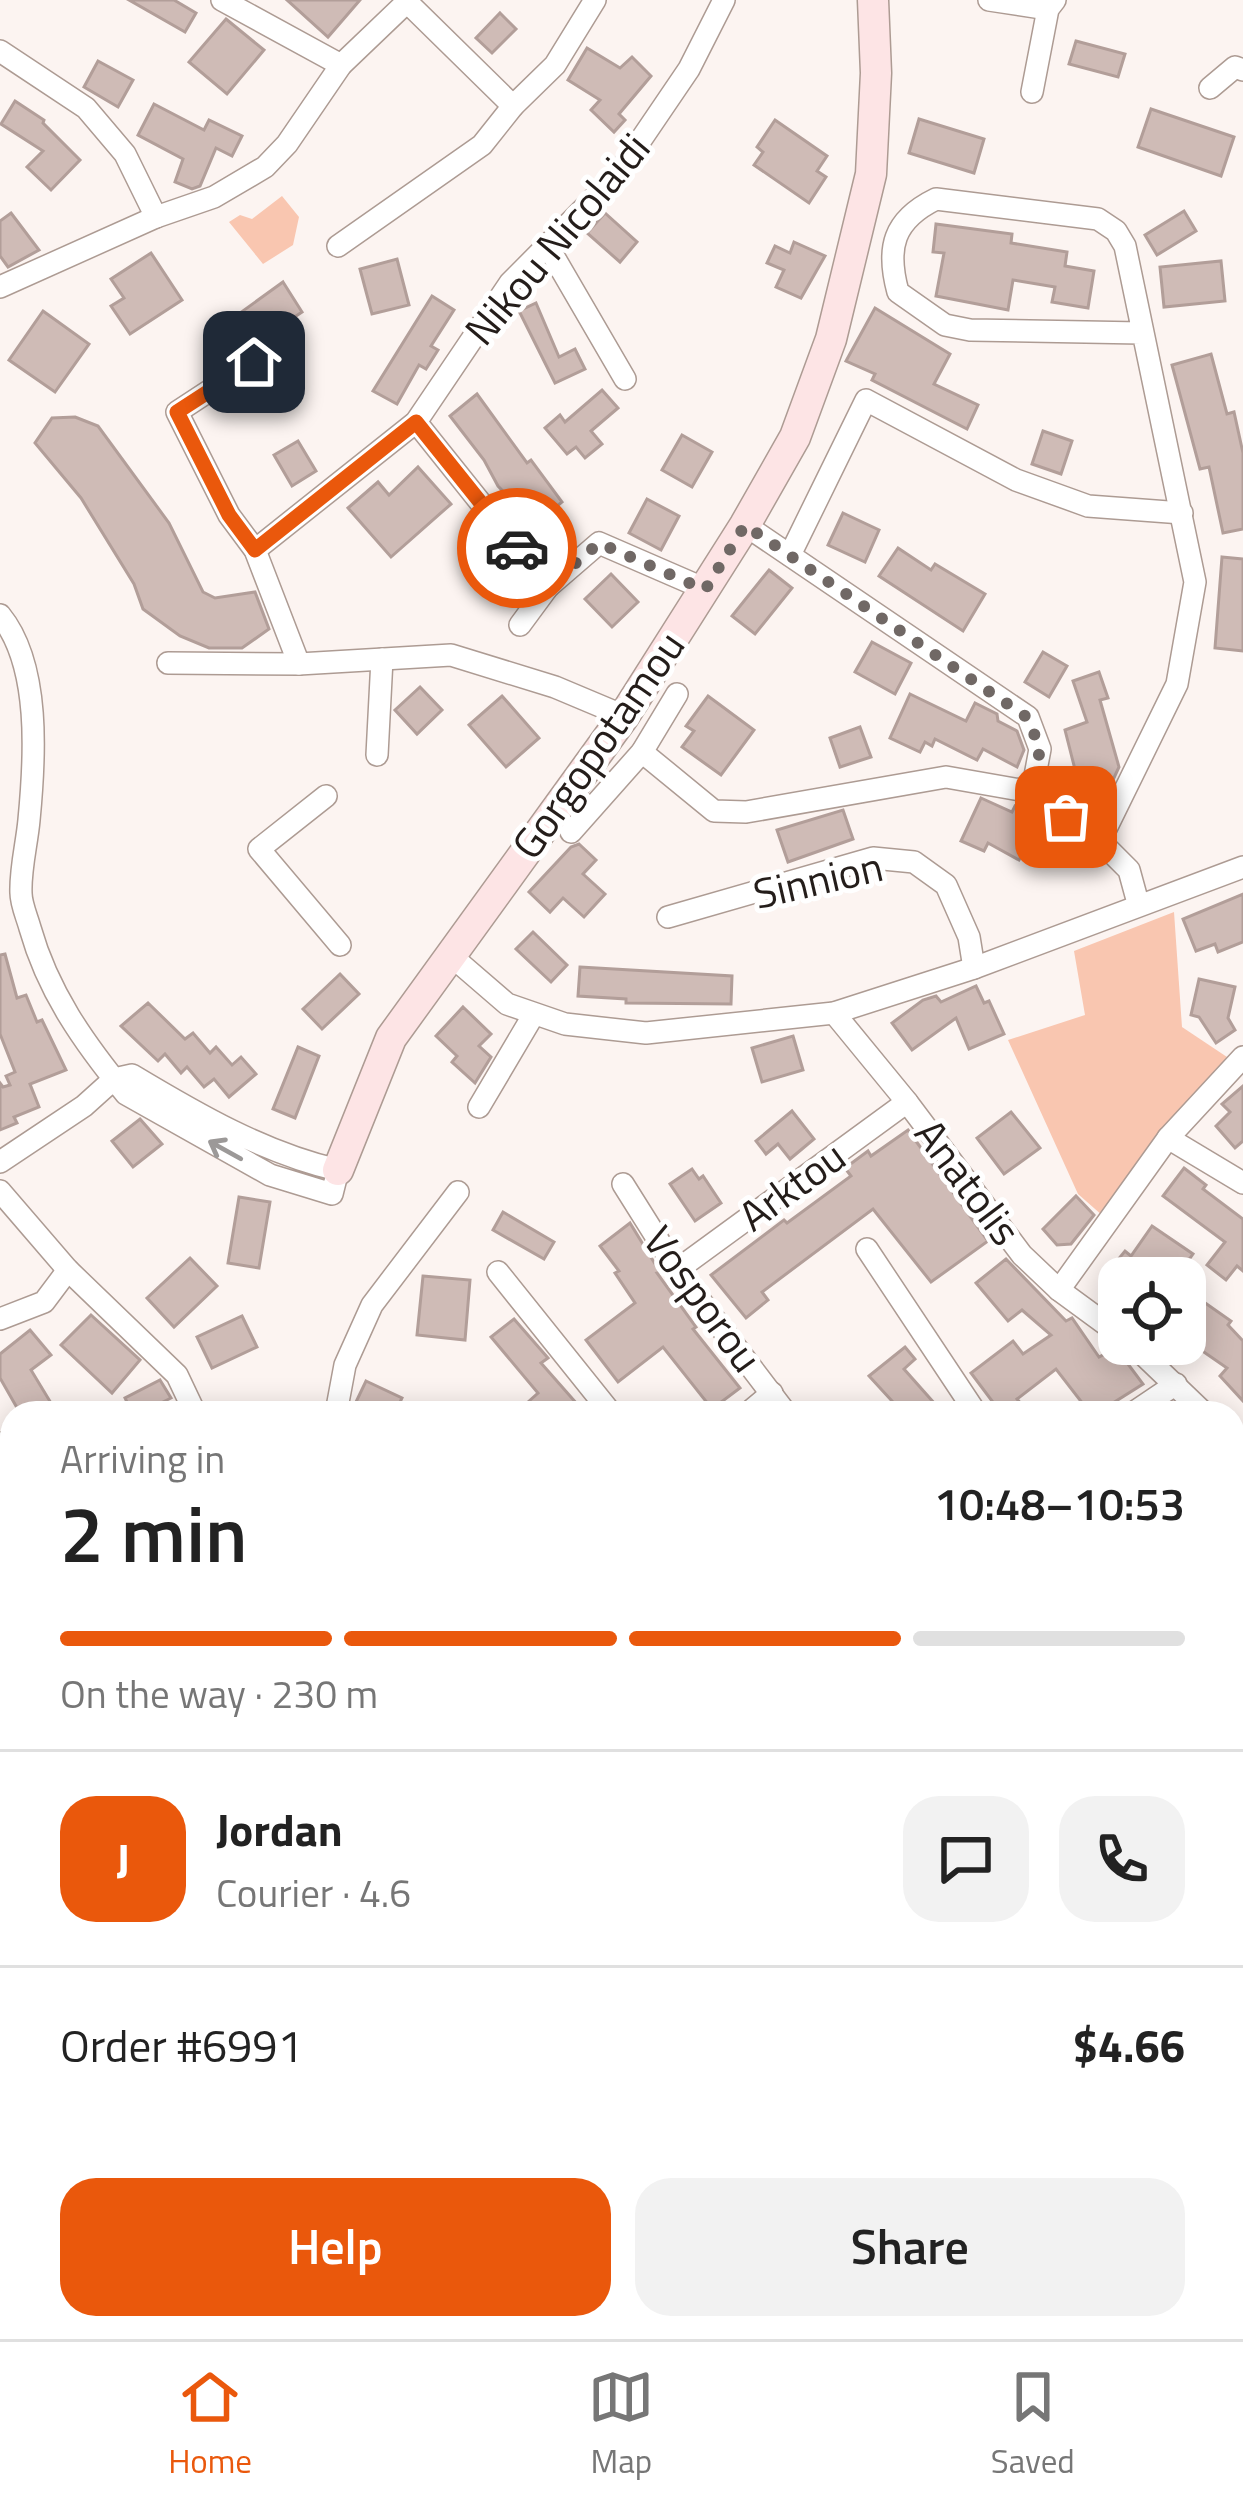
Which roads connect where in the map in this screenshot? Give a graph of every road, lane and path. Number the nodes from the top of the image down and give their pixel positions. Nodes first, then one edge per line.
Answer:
1 (222, 0) edge
2 (595, 0) edge
3 (724, 0) edge
4 (872, 0) edge
5 (989, 0) edge
6 (408, 1) edge
7 (1052, 4) edge
8 (0, 52) edge
9 (341, 65) junction
10 (1243, 70) edge
11 (1210, 88) dead end
12 (1032, 92) dead end
13 (513, 106) junction
14 (156, 217) junction
15 (548, 245) junction
16 (338, 246) dead end
17 (0, 287) edge
18 (1141, 334) junction
19 (292, 336) dead end
20 (625, 380) dead end
21 (416, 422) junction
22 (1182, 513) junction
23 (745, 525) junction
24 (255, 550) junction
25 (790, 555) junction
26 (548, 587) junction
27 (705, 590) junction
28 (0, 615) edge
29 (520, 625) dead end
30 (382, 659) junction
31 (168, 664) dead end
32 (299, 664) junction
33 (677, 694) dead end
34 (624, 716) junction
35 (642, 752) junction
36 (377, 755) dead end
37 (1032, 792) junction
38 (326, 796) dead end
39 (572, 832) dead end
40 (1100, 842) junction
41 (1243, 867) edge
42 (1138, 904) junction
43 (668, 917) dead end
44 (340, 945) dead end
45 (449, 954) junction
46 (974, 968) junction
47 (834, 1012) junction
48 (534, 1014) junction
49 (1243, 1057) edge
50 (114, 1079) junction
51 (907, 1102) junction
52 (479, 1107) dead end
53 (1168, 1138) junction
54 (0, 1162) edge
55 (335, 1182) joint
56 (1243, 1183) edge
57 (623, 1184) dead end
58 (0, 1191) edge
59 (458, 1192) dead end
60 (867, 1249) dead end
61 (68, 1270) junction
62 (677, 1270) junction
63 (497, 1272) dead end
64 (1059, 1290) junction
65 (0, 1319) edge
66 (1098, 1319) edge
67 (1155, 1365) edge
68 (1176, 1384) junction
69 (772, 1393) junction
70 (190, 1401) edge
71 (338, 1401) edge
72 (601, 1401) edge
73 (762, 1401) edge
74 (778, 1401) edge
75 (968, 1401) edge
76 (1150, 1401) edge
77 (1192, 1401) edge

1 - 9 street
2 - 13 street
3 - 15 street, Nikou Nicolaidi
4 - 23 street, Gorgopotamou
5 - 7 street
6 - 9 street
6 - 13 street
7 - 12 street
8 - 14 street
9 - 14 street
10 - 11 street
13 - 16 street
14 - 17 street
15 - 20 street
15 - 21 street, Nikou Nicolaidi
18 - 18 street
18 - 22 street
19 - 24 street
21 - 24 street, Nikou Nicolaidi
21 - 26 street
22 - 25 street
22 - 40 street
23 - 25 street
23 - 27 street, Gorgopotamou
24 - 32 street
25 - 37 street
26 - 27 street
26 - 29 street
27 - 34 street, Gorgopotamou
28 - 50 street
30 - 32 street
30 - 34 street
30 - 36 street
31 - 32 street
33 - 35 street
34 - 45 street, Gorgopotamou
35 - 37 street
35 - 39 street
37 - 40 street
38 - 44 street
40 - 42 street
41 - 42 street
42 - 46 street
43 - 46 street, Sinnion
45 - 48 street
45 - 55 street, Gorgopotamou
46 - 47 street
47 - 48 street
47 - 51 street, Anatolis
48 - 52 street
49 - 53 street
50 - 54 street
50 - 55 street
51 - 62 street, Arktou
51 - 64 street, Anatolis
53 - 56 street
53 - 64 street
57 - 62 street, Vosporou
58 - 61 street
59 - 71 street
60 - 75 street
61 - 65 street
61 - 70 street
62 - 69 street, Vosporou
63 - 72 street
64 - 66 street, Anatolis
67 - 68 street
68 - 76 street
68 - 77 street
69 - 73 street
69 - 74 street, Vosporou

